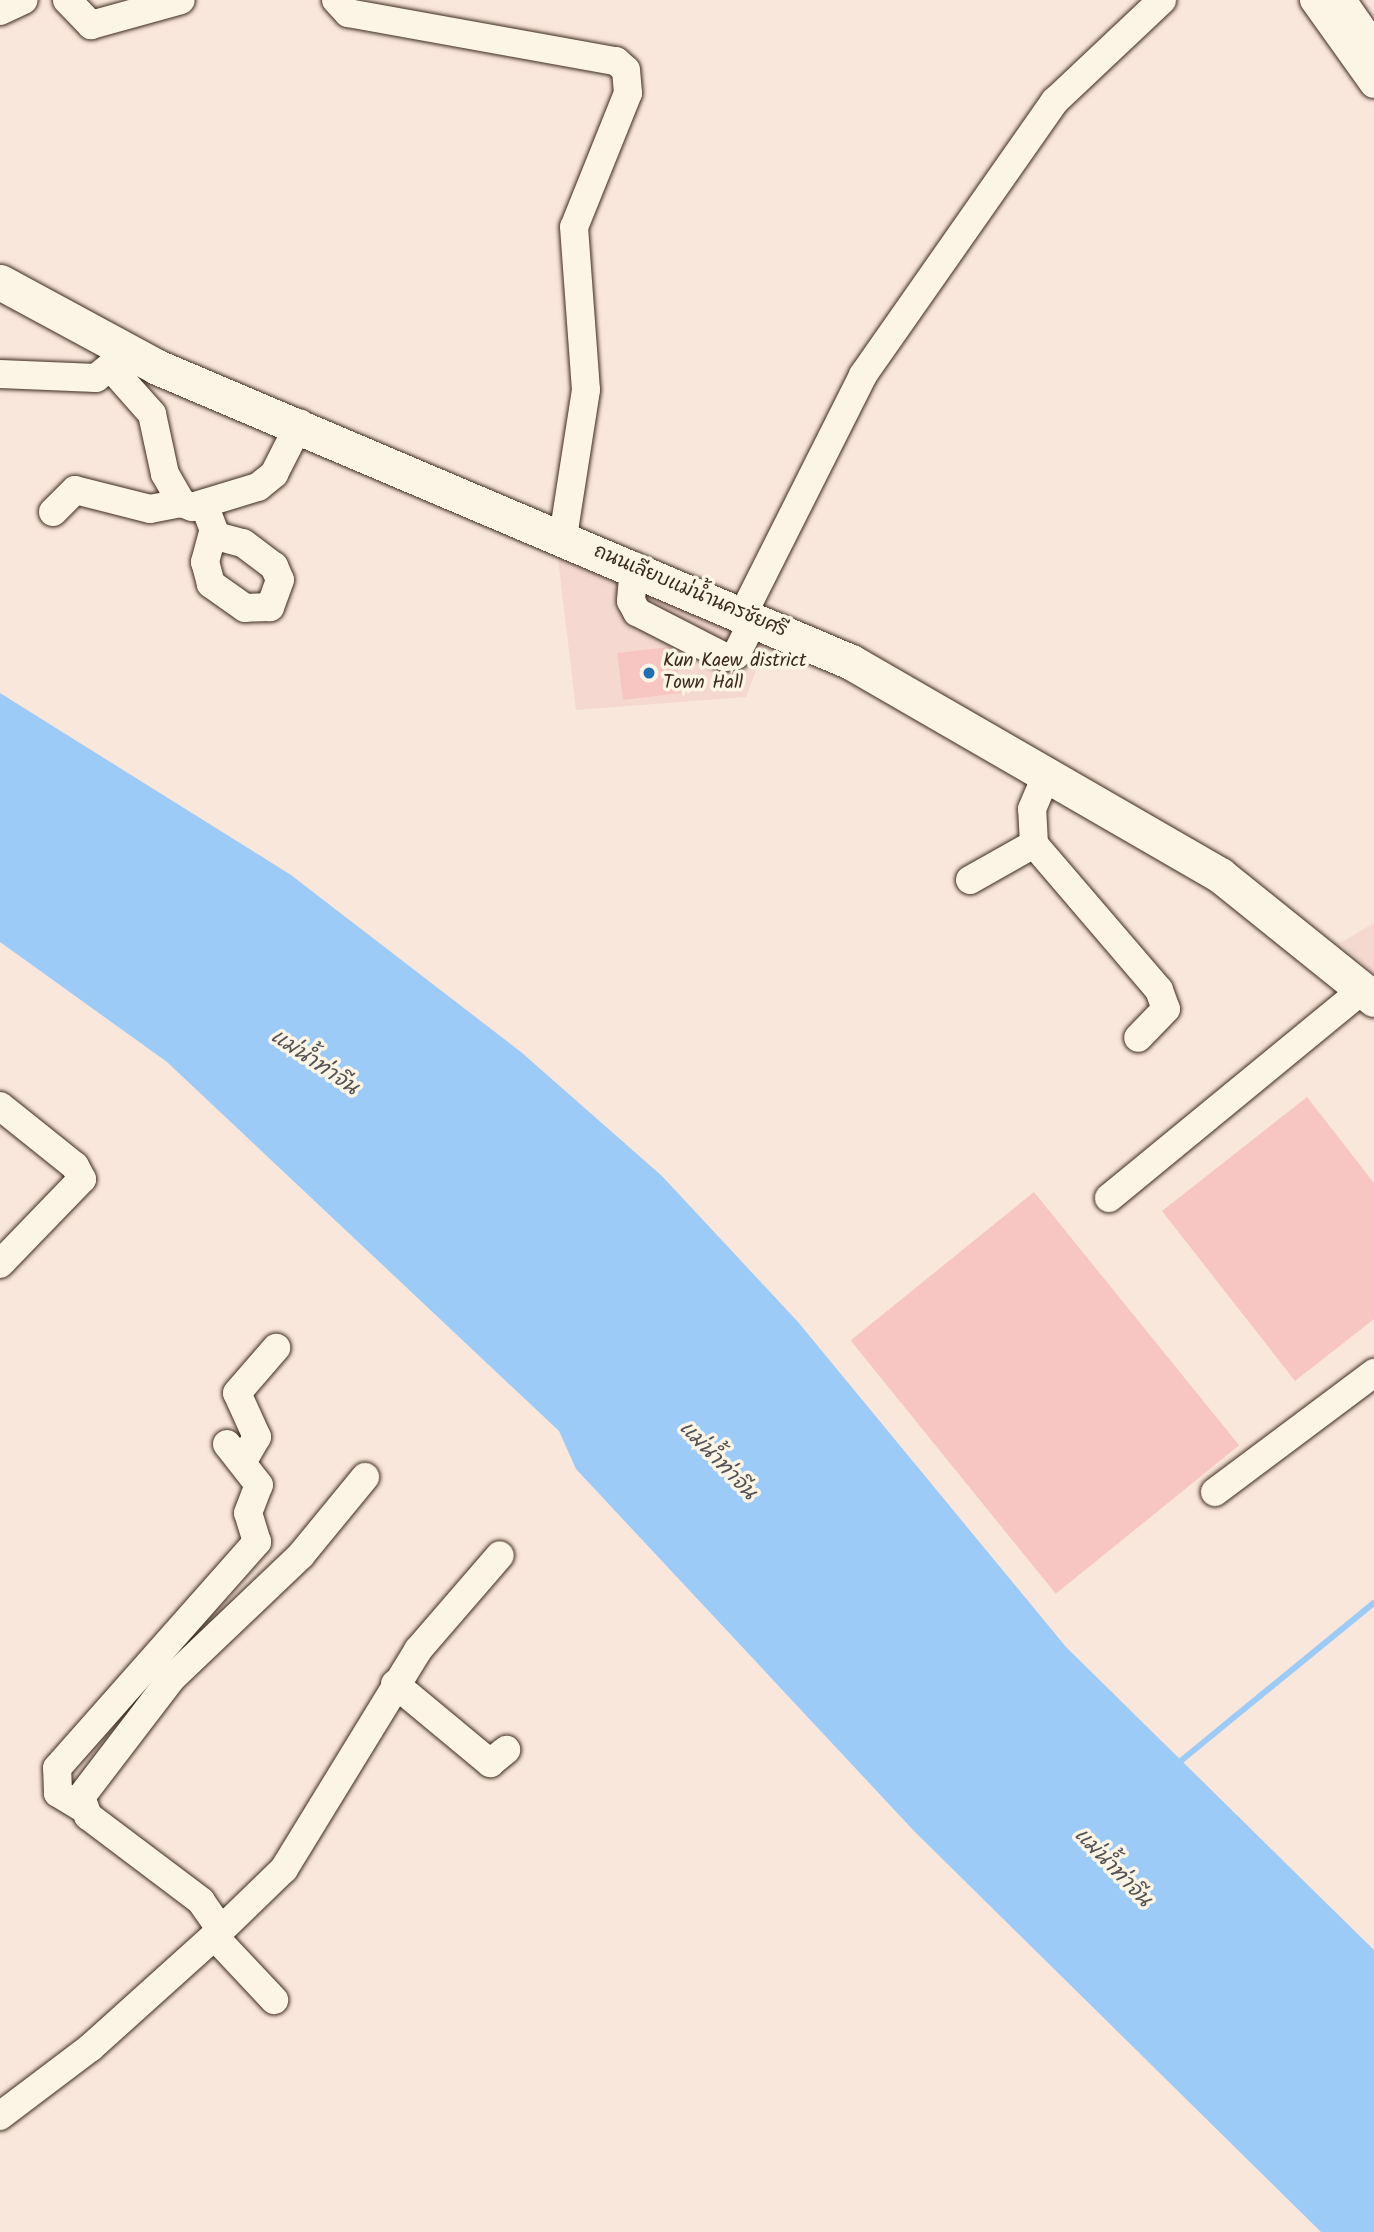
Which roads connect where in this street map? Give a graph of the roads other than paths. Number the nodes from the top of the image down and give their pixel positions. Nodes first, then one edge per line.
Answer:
1 (24, 0) edge
2 (67, 0) edge
3 (181, 0) edge
4 (336, 0) edge
5 (1162, 0) edge
6 (1314, 0) edge
7 (1342, 0) edge
8 (0, 11) edge
9 (1374, 46) edge
10 (1374, 84) edge
11 (0, 282) edge
12 (120, 361) junction
13 (0, 374) edge
14 (300, 423) junction
15 (53, 512) dead end
16 (200, 514) junction
17 (563, 537) junction
18 (634, 566) junction
19 (748, 616) junction
20 (1047, 774) junction
21 (1034, 844) junction
22 (970, 880) dead end
23 (1368, 994) edge
24 (1138, 1038) dead end
25 (0, 1106) edge
26 (1109, 1198) dead end
27 (0, 1264) edge
28 (276, 1348) dead end
29 (1374, 1373) edge
30 (365, 1477) dead end
31 (1215, 1492) dead end
32 (500, 1555) dead end
33 (395, 1684) junction
34 (506, 1750) dead end
35 (81, 1807) junction
36 (218, 1933) junction
37 (274, 2000) dead end
38 (0, 2116) edge

1 - 8 street
2 - 3 street
4 - 17 street
5 - 19 street
6 - 10 street
7 - 9 street
11 - 12 main road, ถนนเลียบแม่น้ำนครชัยศรี
12 - 13 street
12 - 14 main road, ถนนเลียบแม่น้ำนครชัยศรี
12 - 16 street
14 - 16 street
14 - 17 main road, ถนนเลียบแม่น้ำนครชัยศรี
15 - 16 street
17 - 18 main road, ถนนเลียบแม่น้ำนครชัยศรี
18 - 19 main road, ถนนเลียบแม่น้ำนครชัยศรี
18 - 19 street
19 - 20 main road, ถนนเลียบแม่น้ำนครชัยศรี
20 - 21 street
20 - 23 main road, ถนนเลียบแม่น้ำนครชัยศรี
21 - 22 street
21 - 24 street
23 - 26 street
25 - 27 street
28 - 35 street
29 - 31 street
30 - 35 street
32 - 33 street
33 - 34 street
33 - 36 street
35 - 36 street
36 - 37 street
36 - 38 street

